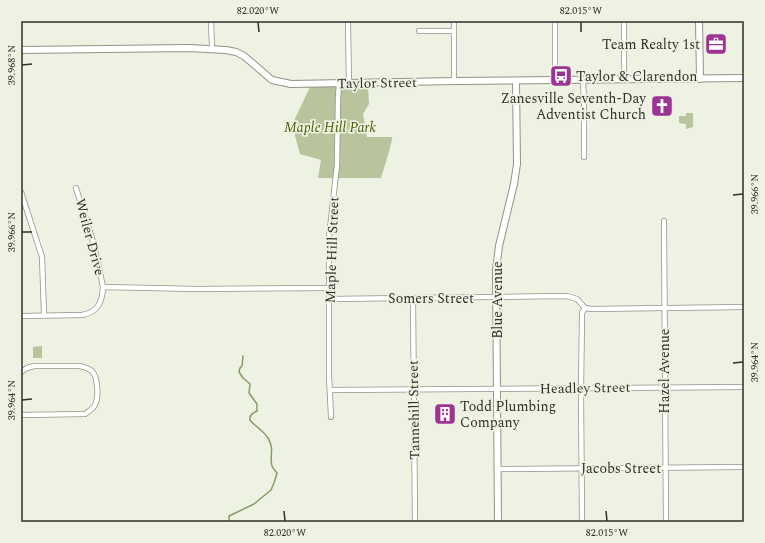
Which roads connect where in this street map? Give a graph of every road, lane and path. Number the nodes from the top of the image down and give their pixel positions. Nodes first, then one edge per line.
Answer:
1 (211, 21) edge
2 (348, 21) edge
3 (454, 21) edge
4 (555, 21) edge
5 (624, 21) edge
6 (699, 21) edge
7 (419, 31) dead end
8 (454, 31) junction
9 (212, 49) junction
10 (21, 50) edge
11 (744, 78) edge
12 (624, 79) junction
13 (700, 79) junction
14 (555, 80) junction
15 (582, 80) junction
16 (454, 81) junction
17 (516, 81) junction
18 (339, 84) junction
19 (349, 84) junction
20 (584, 157) dead end
21 (76, 188) dead end
22 (21, 192) edge
23 (664, 221) dead end
24 (103, 287) junction
25 (329, 288) junction
26 (497, 297) junction
27 (413, 298) junction
28 (329, 299) junction
29 (744, 307) edge
30 (585, 308) junction
31 (664, 308) junction
32 (44, 315) junction
33 (21, 316) edge
34 (21, 372) edge
35 (664, 387) junction
36 (744, 387) edge
37 (581, 388) junction
38 (414, 389) junction
39 (497, 389) junction
40 (331, 390) junction
41 (21, 415) edge
42 (331, 417) dead end
43 (581, 468) junction
44 (666, 468) junction
45 (744, 468) edge
46 (498, 469) junction
47 (415, 522) edge
48 (498, 522) edge
49 (582, 522) edge
50 (666, 522) edge

1 - 9 street
2 - 19 street
3 - 8 street
4 - 14 street
5 - 12 street
6 - 13 street
7 - 8 street
8 - 16 street
9 - 10 street, Taylor Street
9 - 18 street, Taylor Street
11 - 13 street, Taylor Street
12 - 13 street, Taylor Street
12 - 15 street, Taylor Street
14 - 15 street, Taylor Street
14 - 17 street, Taylor Street
15 - 20 street
16 - 17 street, Taylor Street
16 - 19 street, Taylor Street
17 - 26 street, Blue Avenue
18 - 19 street, Taylor Street
18 - 25 street, Maple Hill Street
21 - 24 street, Weiler Drive
22 - 32 street
23 - 31 street, Hazel Avenue
24 - 25 street
24 - 32 street
25 - 28 street, Maple Hill Street
26 - 27 street, Somers Street
26 - 30 street, Somers Street
26 - 39 street, Blue Avenue
27 - 28 street, Somers Street
27 - 38 street, Tannehill Street
28 - 40 street, Maple Hill Street
29 - 31 street
30 - 31 street
30 - 37 street
31 - 35 street, Hazel Avenue
32 - 33 street
34 - 41 street
35 - 36 street, Headley Street
35 - 37 street, Headley Street
35 - 44 street, Hazel Avenue
37 - 39 street, Headley Street
37 - 43 street
38 - 39 street, Headley Street
38 - 40 street, Headley Street
38 - 47 street, Tannehill Street
39 - 46 street, Blue Avenue
40 - 42 street, Maple Hill Street
43 - 44 street, Jacobs Street
43 - 46 street, Jacobs Street
43 - 49 street
44 - 45 street, Jacobs Street
44 - 50 street, Hazel Avenue
46 - 48 street, Blue Avenue

